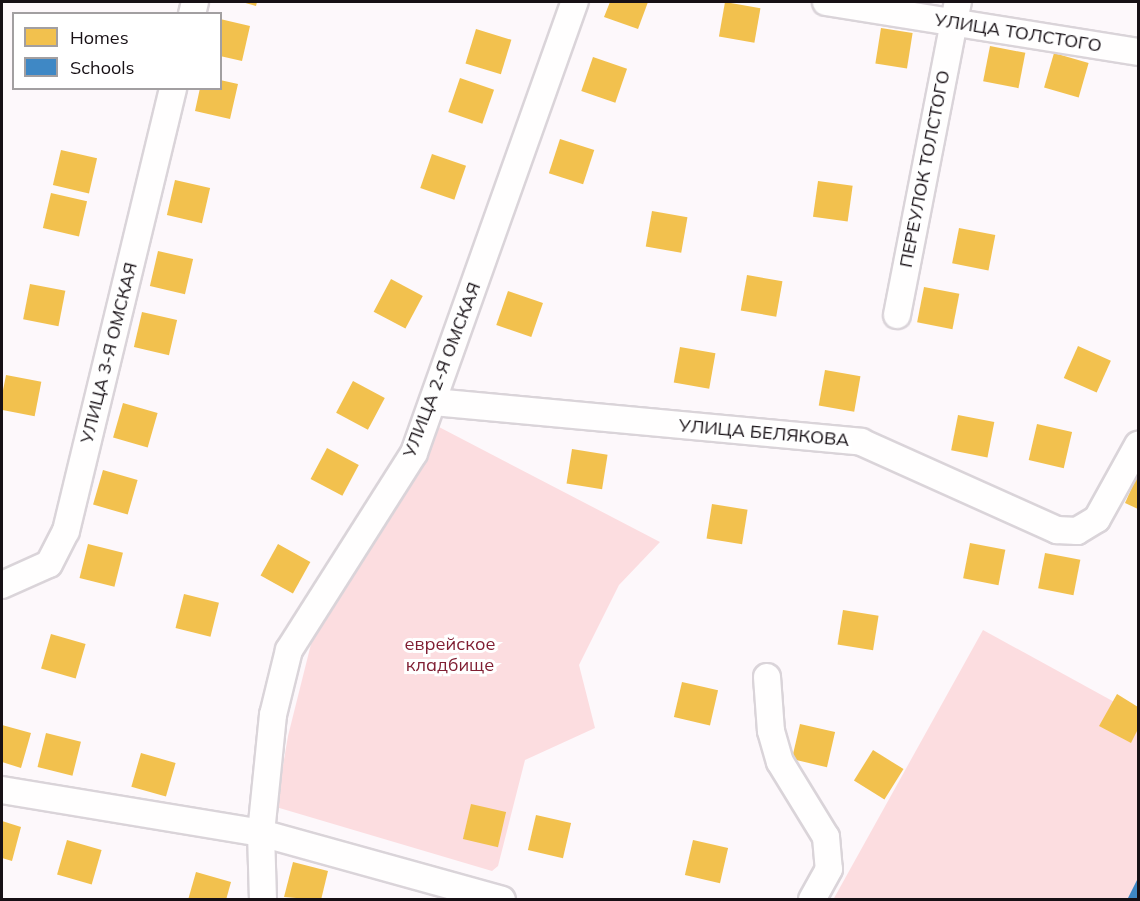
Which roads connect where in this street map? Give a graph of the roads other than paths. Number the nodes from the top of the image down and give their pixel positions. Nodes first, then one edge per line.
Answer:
1 (575, 2) edge
2 (826, 2) edge
3 (956, 13) edge
4 (1138, 52) edge
5 (173, 90) edge
6 (897, 315) dead end
7 (433, 402) junction
8 (1138, 445) edge
9 (2, 585) edge
10 (767, 677) dead end
11 (2, 790) edge
12 (261, 833) junction
13 (263, 900) edge
14 (502, 900) edge
15 (812, 900) edge

1 - 7 street, УЛИЦА 2-Я ОМСКАЯ
2 - 3 street, УЛИЦА ТОЛСТОГО
3 - 4 street, УЛИЦА ТОЛСТОГО
3 - 6 street, ПЕРЕУЛОК ТОЛСТОГО
5 - 9 street, УЛИЦА 3-Я ОМСКАЯ
7 - 8 street, УЛИЦА БЕЛЯКОВА
7 - 12 street, УЛИЦА 2-Я ОМСКАЯ
10 - 15 street
11 - 12 street
12 - 13 street, УЛИЦА 2-Я ОМСКАЯ
12 - 14 street

